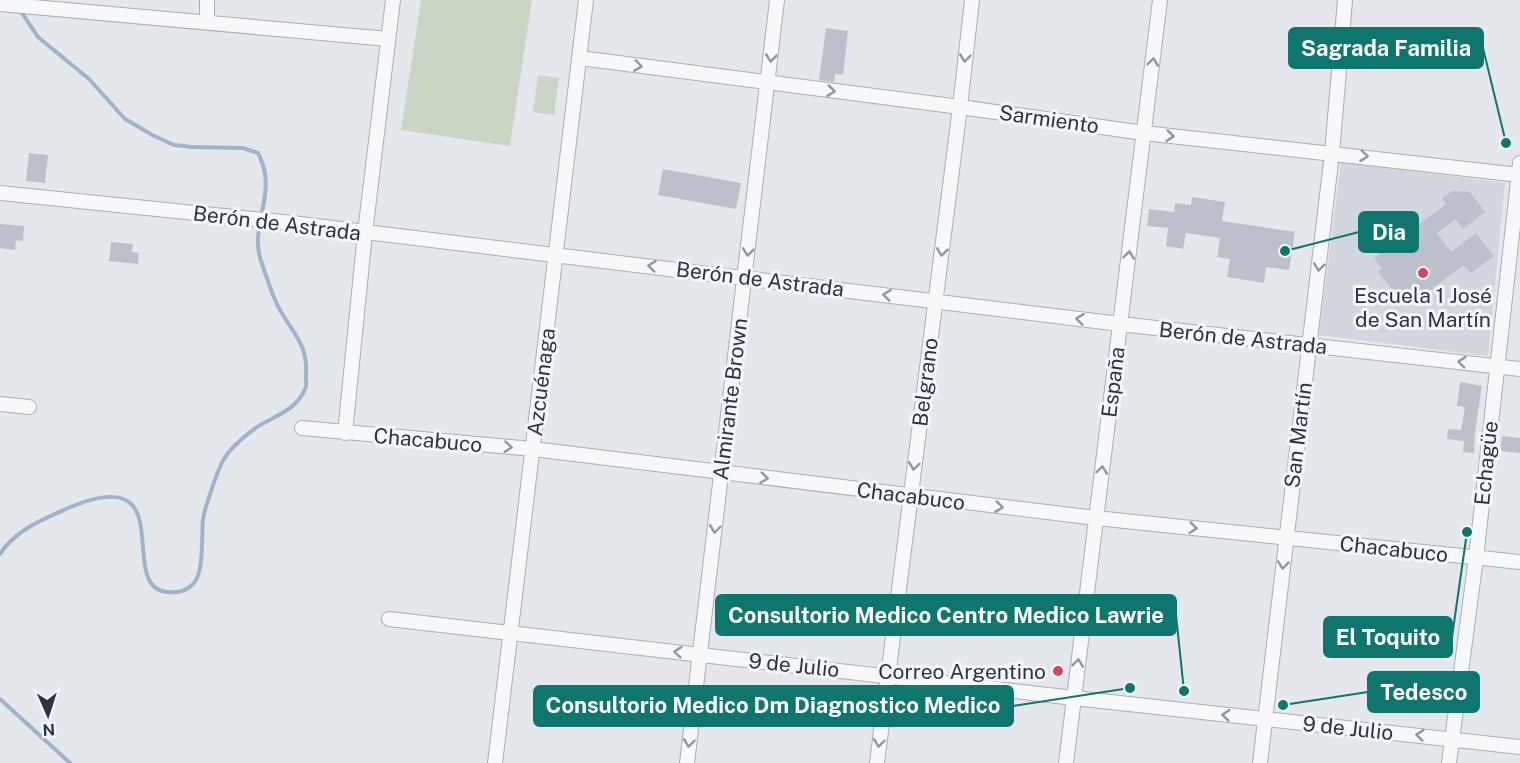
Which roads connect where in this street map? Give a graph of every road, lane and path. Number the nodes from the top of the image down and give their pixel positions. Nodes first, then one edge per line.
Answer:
1 (207, 0) edge
2 (393, 0) edge
3 (586, 0) edge
4 (777, 0) edge
5 (972, 0) edge
6 (1160, 0) edge
7 (1345, 0) edge
8 (1, 9) edge
9 (207, 22) junction
10 (388, 39) junction
11 (580, 58) junction
12 (769, 83) junction
13 (960, 106) junction
14 (1144, 133) junction
15 (1332, 153) junction
16 (1520, 171) edge
17 (0, 193) edge
18 (365, 233) junction
19 (556, 254) junction
20 (745, 278) junction
21 (935, 300) junction
22 (1120, 324) junction
23 (1309, 345) junction
24 (1496, 366) junction
25 (1520, 369) edge
26 (0, 404) edge
27 (29, 407) dead end
28 (302, 428) dead end
29 (345, 433) junction
30 (533, 449) junction
31 (722, 473) junction
32 (911, 496) junction
33 (1096, 518) junction
34 (1286, 538) junction
35 (1476, 558) junction
36 (1520, 562) edge
37 (389, 619) dead end
38 (511, 634) junction
39 (700, 655) junction
40 (888, 676) junction
41 (1074, 698) junction
42 (1265, 719) junction
43 (1452, 739) junction
44 (1520, 747) edge
45 (495, 763) edge
46 (687, 763) edge
47 (877, 763) edge
48 (1066, 763) edge
49 (1260, 763) edge
50 (1449, 763) edge

1 - 9 street
2 - 10 street
3 - 11 street, Azcuénaga
4 -> 12 street, Almirante Brown
5 -> 13 street, Belgrano
14 -> 6 street, España
7 - 15 street, San Martín
8 - 9 street
9 - 10 street
10 - 18 street
11 -> 12 street, Sarmiento
11 - 19 street, Azcuénaga
12 -> 13 street, Sarmiento
12 -> 20 street, Almirante Brown
13 - 14 street, Sarmiento
13 -> 21 street, Belgrano
14 -> 15 street, Sarmiento
22 -> 14 street, España
15 -> 16 street, Sarmiento
15 -> 23 street, San Martín
16 - 24 street, Echagüe
17 - 18 street, Berón de Astrada
18 - 19 street, Berón de Astrada
18 - 29 street
20 -> 19 street, Berón de Astrada
19 - 30 street, Azcuénaga
21 -> 20 street, Berón de Astrada
20 - 31 street, Almirante Brown
22 -> 21 street, Berón de Astrada
21 -> 32 street, Belgrano
22 - 23 street, Berón de Astrada
33 -> 22 street, España
24 -> 23 street, Berón de Astrada
23 - 34 street, San Martín
24 - 25 street, Berón de Astrada
24 - 35 street, Echagüe
26 - 27 street
28 - 29 street, Chacabuco
29 -> 30 street, Chacabuco
30 - 31 street, Chacabuco
30 - 38 street, Azcuénaga
31 -> 32 street, Chacabuco
31 -> 39 street, Almirante Brown
32 -> 33 street, Chacabuco
32 - 40 street, Belgrano
33 -> 34 street, Chacabuco
41 -> 33 street, España
34 - 35 street, Chacabuco
34 -> 42 street, San Martín
35 - 36 street, Chacabuco
35 - 43 street, Echagüe
37 - 38 street, 9 de Julio
39 -> 38 street, 9 de Julio
38 - 45 street, Azcuénaga
39 - 40 street, 9 de Julio
39 -> 46 street, Almirante Brown
40 - 41 street, 9 de Julio
40 -> 47 street, Belgrano
42 -> 41 street, 9 de Julio
41 - 48 street, España
43 -> 42 street, 9 de Julio
42 - 49 street, San Martín
43 - 44 street, 9 de Julio
43 - 50 street, Echagüe

